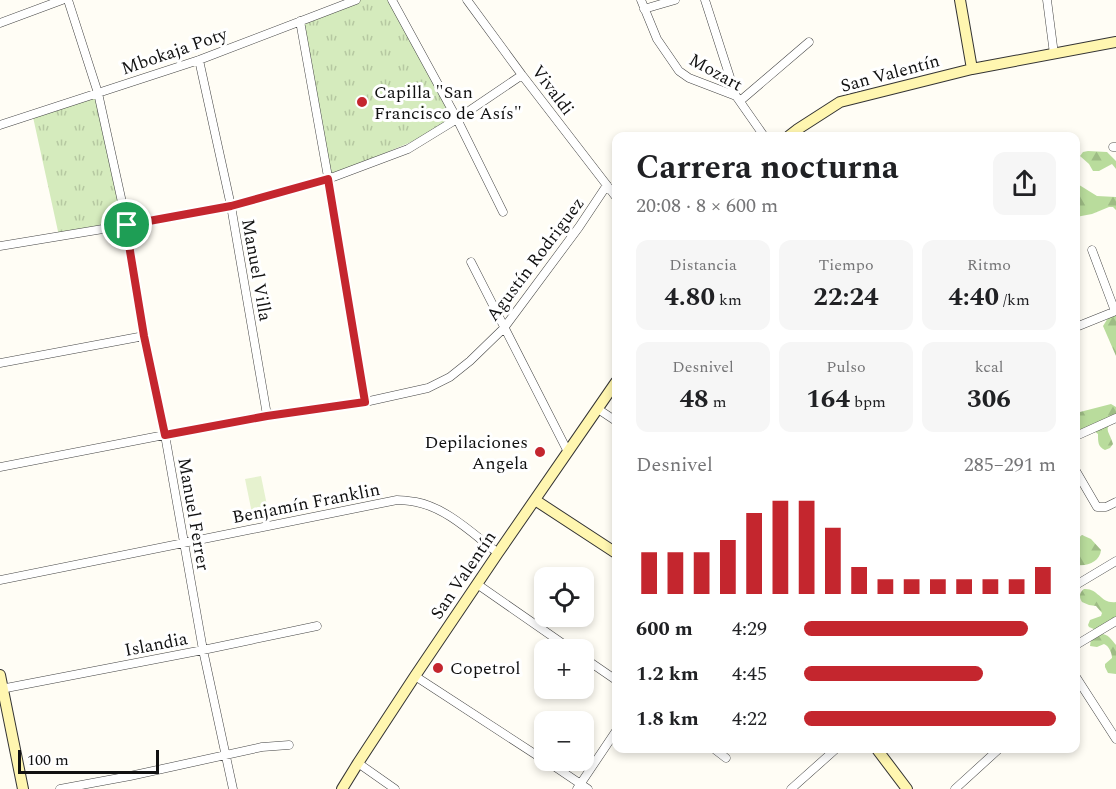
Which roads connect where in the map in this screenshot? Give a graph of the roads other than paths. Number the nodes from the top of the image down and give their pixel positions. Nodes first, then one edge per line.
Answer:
1 (62, 0) edge
2 (68, 0) edge
3 (356, 0) edge
4 (392, 0) edge
5 (467, 0) edge
6 (641, 0) edge
7 (675, 0) edge
8 (705, 0) edge
9 (960, 0) edge
10 (1047, 0) edge
11 (644, 9) junction
12 (300, 21) junction
13 (0, 23) edge
14 (809, 42) dead end
15 (1116, 42) edge
16 (1054, 54) junction
17 (199, 60) junction
18 (972, 69) junction
19 (522, 75) junction
20 (98, 93) junction
21 (738, 99) junction
22 (457, 119) junction
23 (0, 125) edge
24 (761, 132) edge
25 (794, 132) edge
26 (328, 179) junction
27 (607, 185) junction
28 (612, 192) edge
29 (231, 206) junction
30 (503, 212) dead end
31 (127, 225) junction
32 (0, 246) edge
33 (1092, 250) dead end
34 (471, 262) dead end
35 (1115, 311) edge
36 (1080, 325) edge
37 (504, 328) junction
38 (144, 336) junction
39 (0, 363) edge
40 (612, 388) edge
41 (365, 402) junction
42 (598, 409) junction
43 (267, 416) junction
44 (612, 418) edge
45 (1116, 418) edge
46 (1080, 434) edge
47 (165, 435) junction
48 (568, 452) junction
49 (0, 467) edge
50 (1080, 478) edge
51 (535, 500) junction
52 (1116, 502) edge
53 (184, 543) junction
54 (612, 550) edge
55 (498, 553) junction
56 (1116, 561) edge
57 (0, 580) edge
58 (1080, 583) edge
59 (477, 584) junction
60 (1116, 621) edge
61 (317, 626) dead end
62 (556, 639) edge
63 (1080, 643) edge
64 (203, 650) junction
65 (594, 665) edge
66 (0, 675) edge
67 (415, 676) junction
68 (612, 678) edge
69 (1080, 686) edge
70 (1, 689) edge
71 (612, 737) edge
72 (1116, 739) edge
73 (289, 745) dead end
74 (534, 753) edge
75 (719, 753) edge
76 (831, 753) edge
77 (880, 753) edge
78 (995, 753) edge
79 (226, 756) junction
80 (726, 758) dead end
81 (357, 763) junction
82 (559, 771) edge
83 (579, 786) edge
84 (23, 789) edge
85 (60, 789) edge
86 (233, 789) edge
87 (342, 789) edge
88 (395, 789) edge
89 (588, 789) edge
90 (791, 789) edge
91 (907, 789) edge
92 (955, 789) edge

1 - 13 street
2 - 20 street, Manuel Ferrer
3 - 12 street, Mbokaja Poty
4 - 22 street
5 - 19 street, Vivaldi
6 - 11 street, Mozart
7 - 11 street
8 - 21 street
9 - 18 main road
10 - 16 street
11 - 21 street, Mozart
12 - 17 street, Mbokaja Poty
12 - 26 street
14 - 21 street
15 - 16 main road, San Valentín
16 - 18 main road, San Valentín
17 - 20 street, Mbokaja Poty
17 - 29 street, Manuel Villa
18 - 25 main road, San Valentín
19 - 22 street
19 - 27 street, Vivaldi
20 - 23 street, Mbokaja Poty
20 - 31 street, Manuel Ferrer
21 - 24 street, Mozart
22 - 26 street
22 - 30 street
26 - 29 street
26 - 41 street
27 - 28 street, Vivaldi
27 - 37 street, Agustín Rodriguez
29 - 31 street
29 - 43 street, Manuel Villa
31 - 32 street
31 - 38 street, Manuel Ferrer
33 - 35 street
34 - 37 street
35 - 36 street
37 - 41 street, Agustín Rodriguez
37 - 48 street
38 - 39 street
38 - 47 street, Manuel Ferrer
40 - 42 main road, San Valentín
41 - 43 street, Agustín Rodriguez
42 - 44 street
42 - 48 main road, San Valentín
43 - 47 street, Agustín Rodriguez
45 - 46 street
47 - 49 street, Agustín Rodriguez
47 - 53 street, Manuel Ferrer
48 - 51 main road, San Valentín
50 - 52 street
51 - 54 main road
51 - 55 main road, San Valentín
53 - 55 street, Benjamín Franklin
53 - 57 street, Benjamín Franklin
53 - 64 street, Manuel Ferrer
55 - 59 main road, San Valentín
56 - 58 street
59 - 62 street
59 - 67 main road, San Valentín
60 - 63 street
61 - 64 street, Islandia
64 - 70 street, Islandia
64 - 79 street, Manuel Ferrer
65 - 68 street
66 - 70 main road
67 - 74 street
67 - 81 main road, San Valentín
69 - 72 street
70 - 84 main road
71 - 83 street
73 - 79 street
75 - 80 street
76 - 90 street
77 - 91 main road
78 - 92 street
79 - 85 street
79 - 86 street, Manuel Ferrer
81 - 87 main road, San Valentín
81 - 88 street
82 - 83 street
83 - 89 street

